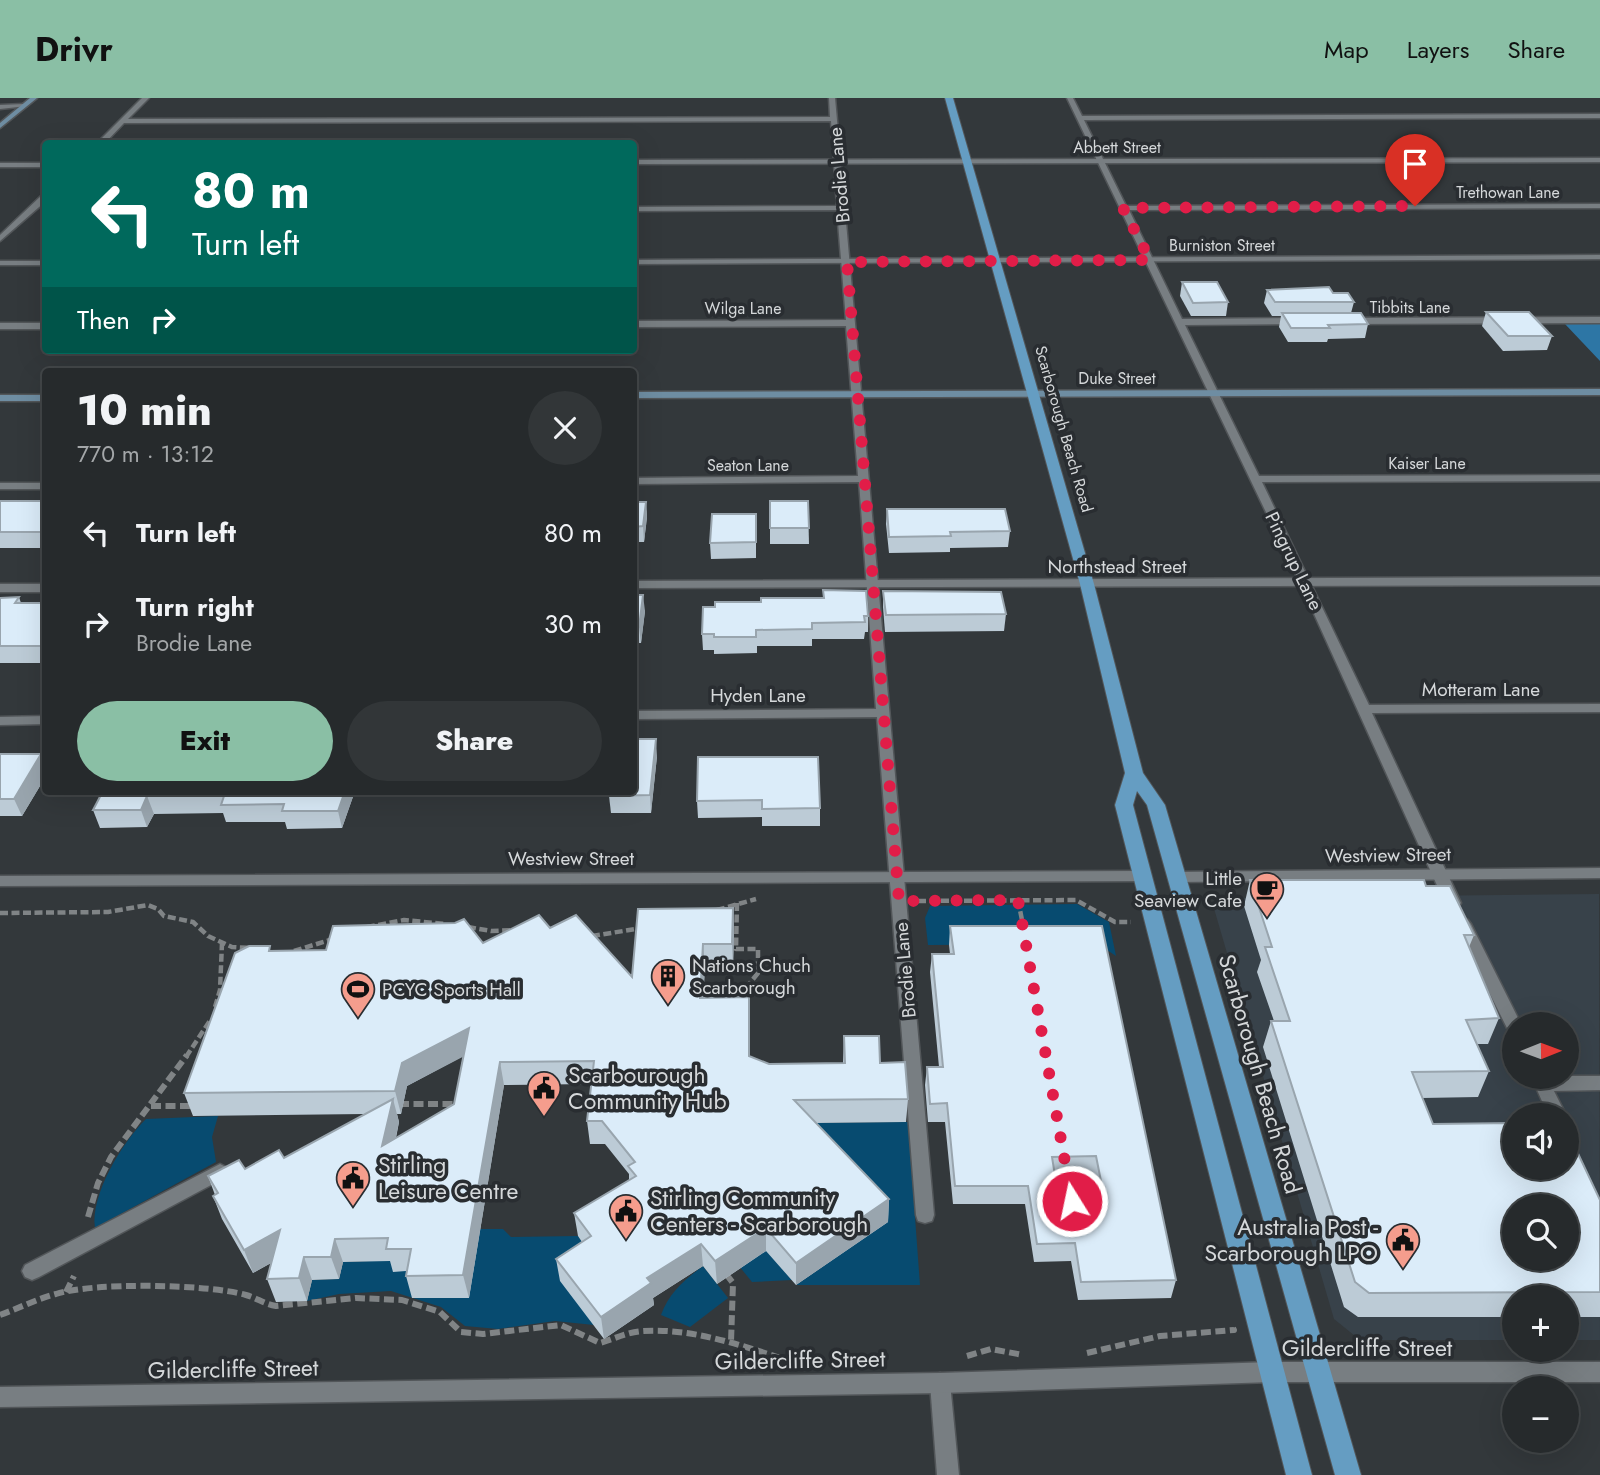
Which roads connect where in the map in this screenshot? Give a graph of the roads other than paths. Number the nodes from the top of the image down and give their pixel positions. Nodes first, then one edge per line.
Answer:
1 (34, 98) edge
2 (146, 98) edge
3 (832, 98) edge
4 (949, 98) edge
5 (1070, 98) edge
6 (23, 102) edge
7 (12, 106) junction
8 (0, 107) edge
9 (0, 116) edge
10 (1600, 116) edge
11 (1079, 118) junction
12 (834, 119) junction
13 (123, 121) junction
14 (0, 126) edge
15 (103, 140) edge
16 (1600, 160) edge
17 (839, 161) junction
18 (967, 161) junction
19 (1099, 161) junction
20 (637, 162) edge
21 (0, 165) edge
22 (42, 165) edge
23 (42, 201) edge
24 (1600, 206) edge
25 (842, 208) junction
26 (1123, 208) junction
27 (637, 209) edge
28 (32, 210) junction
29 (42, 210) edge
30 (0, 239) edge
31 (1600, 257) edge
32 (1150, 260) junction
33 (995, 261) junction
34 (637, 262) edge
35 (847, 262) junction
36 (42, 263) edge
37 (0, 264) edge
38 (1600, 320) edge
39 (1301, 321) edge
40 (1342, 321) edge
41 (1179, 322) junction
42 (852, 323) junction
43 (637, 324) edge
44 (0, 326) edge
45 (42, 326) edge
46 (1600, 392) edge
47 (1032, 393) junction
48 (858, 394) junction
49 (1212, 394) junction
50 (637, 395) edge
51 (0, 398) edge
52 (42, 398) edge
53 (1600, 478) edge
54 (864, 480) junction
55 (1254, 480) junction
56 (637, 481) edge
57 (0, 486) edge
58 (42, 486) edge
59 (1600, 581) edge
60 (1306, 583) junction
61 (874, 584) junction
62 (1087, 584) junction
63 (637, 585) edge
64 (0, 588) edge
65 (42, 588) edge
66 (1600, 708) edge
67 (1362, 709) junction
68 (882, 713) junction
69 (637, 715) edge
70 (42, 720) edge
71 (0, 721) edge
72 (1134, 773) junction
73 (1600, 873) edge
74 (1438, 874) junction
75 (897, 876) junction
76 (1142, 876) junction
77 (1177, 877) junction
78 (0, 881) edge
79 (1507, 1012) edge
80 (1579, 1082) edge
81 (1600, 1083) edge
82 (220, 1172) edge
83 (925, 1215) dead end
84 (32, 1271) dead end
85 (1272, 1372) junction
86 (1319, 1372) junction
87 (1600, 1372) edge
88 (940, 1383) junction
89 (0, 1397) edge
90 (948, 1475) edge
91 (1299, 1475) edge
92 (1349, 1475) edge

1 - 6 main road
2 - 13 street
3 - 12 street, Brodie Lane
4 - 18 main road, Scarborough Beach Road
5 - 11 street, Pingrup Lane
6 - 7 main road
6 - 14 main road
7 - 8 street
7 - 9 main road
10 - 11 street
11 - 19 street, Pingrup Lane
12 - 13 street
12 - 17 street, Brodie Lane
13 - 15 street
16 - 19 street, Abbett Street
17 - 18 street, Abbett Street
17 - 20 street, Abbett Street
17 - 25 street, Brodie Lane
18 - 19 street, Abbett Street
18 - 33 main road, Scarborough Beach Road
19 - 26 street, Pingrup Lane
21 - 22 street
23 - 28 street
24 - 26 street, Trethowan Lane
25 - 27 street
25 - 35 street, Brodie Lane
26 - 32 street, Pingrup Lane
28 - 29 street
28 - 30 street
31 - 32 street, Burniston Street
32 - 33 street, Burniston Street
32 - 41 street, Pingrup Lane
33 - 35 street, Burniston Street
33 - 47 main road, Scarborough Beach Road
34 - 35 street, Burniston Street
35 - 42 street, Brodie Lane
36 - 37 street
38 - 40 street, Tibbits Lane
39 - 41 street
41 - 49 street, Pingrup Lane
42 - 43 street, Wilga Lane
42 - 48 street, Brodie Lane
44 - 45 street
46 - 49 main road, Duke Street
47 - 48 main road, Duke Street
47 - 49 main road, Duke Street
47 - 62 main road, Scarborough Beach Road
48 - 50 main road, Duke Street
48 - 54 street, Brodie Lane
49 - 55 street, Pingrup Lane
51 - 52 main road
53 - 55 street, Kaiser Lane
54 - 56 street, Seaton Lane
54 - 61 street, Brodie Lane
55 - 60 street, Pingrup Lane
57 - 58 street
59 - 60 street, Northstead Street
60 - 62 street, Northstead Street
60 - 67 street, Pingrup Lane
61 - 62 street, Northstead Street
61 - 63 street, Northstead Street
61 - 68 street, Brodie Lane
62 - 72 main road, Scarborough Beach Road
64 - 65 street
66 - 67 street, Motteram Lane
67 - 74 street, Pingrup Lane
68 - 69 street, Hyden Lane
68 - 75 street, Brodie Lane
70 - 71 street
72 - 76 main road
72 - 77 main road, Scarborough Beach Road
73 - 74 street, Westview Street
74 - 77 street, Westview Street
74 - 79 street, Pingrup Lane
75 - 76 street, Westview Street
75 - 78 street, Westview Street
75 - 83 street, Brodie Lane
76 - 85 main road
77 - 86 main road, Scarborough Beach Road
80 - 81 street
82 - 84 street
85 - 86 street, Gildercliffe Street
85 - 88 street, Gildercliffe Street
85 - 91 main road
86 - 87 street, Gildercliffe Street
86 - 92 main road, Scarborough Beach Road
88 - 89 street, Gildercliffe Street
88 - 90 street

